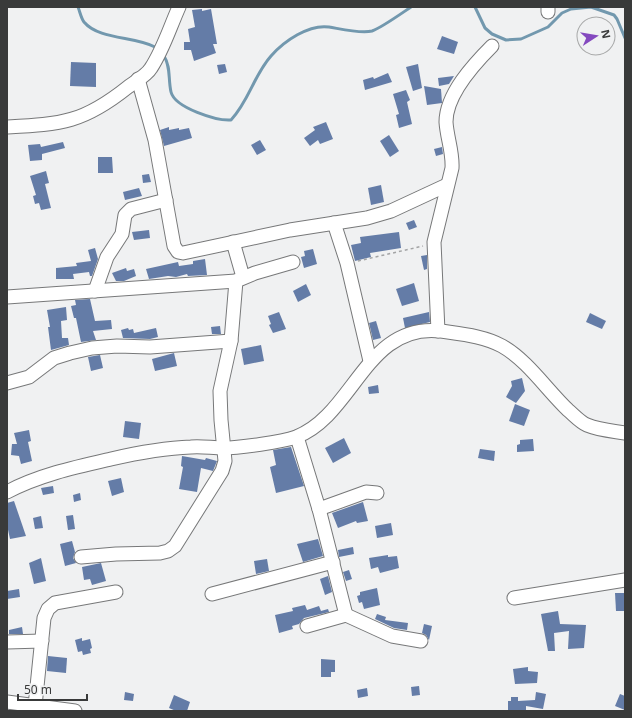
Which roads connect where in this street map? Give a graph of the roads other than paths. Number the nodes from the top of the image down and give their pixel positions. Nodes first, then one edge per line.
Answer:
1 (179, 7) edge
2 (492, 46) dead end
3 (138, 79) junction
4 (7, 127) edge
5 (447, 185) junction
6 (166, 200) junction
7 (334, 223) junction
8 (233, 242) junction
9 (293, 262) dead end
10 (240, 279) junction
11 (95, 291) junction
12 (7, 296) edge
13 (438, 331) junction
14 (231, 341) junction
15 (370, 361) junction
16 (7, 382) edge
17 (625, 433) edge
18 (297, 437) junction
19 (224, 448) junction
20 (7, 492) edge
21 (377, 493) dead end
22 (319, 509) junction
23 (81, 557) dead end
24 (333, 562) junction
25 (625, 580) edge
26 (116, 592) dead end
27 (212, 594) dead end
28 (514, 598) dead end
29 (346, 615) junction
30 (307, 626) dead end
31 (42, 641) junction
32 (421, 641) dead end
33 (7, 642) edge
34 (7, 702) edge
35 (35, 706) junction
36 (75, 711) edge

1 - 3 street
2 - 5 street
3 - 4 street
3 - 6 street
5 - 7 street
5 - 13 street
6 - 8 street
6 - 11 street
7 - 8 street
7 - 15 street
8 - 10 street
9 - 10 street
10 - 11 street
10 - 14 street
11 - 12 street
13 - 15 street
13 - 17 street
14 - 16 street
14 - 19 street
15 - 18 street
18 - 19 street
18 - 22 street
19 - 20 street
19 - 23 street
21 - 22 street
22 - 24 street
24 - 27 street
24 - 29 street
25 - 28 street
26 - 31 street
29 - 30 street
29 - 32 street
31 - 33 street
31 - 35 street
34 - 35 street
35 - 36 street

